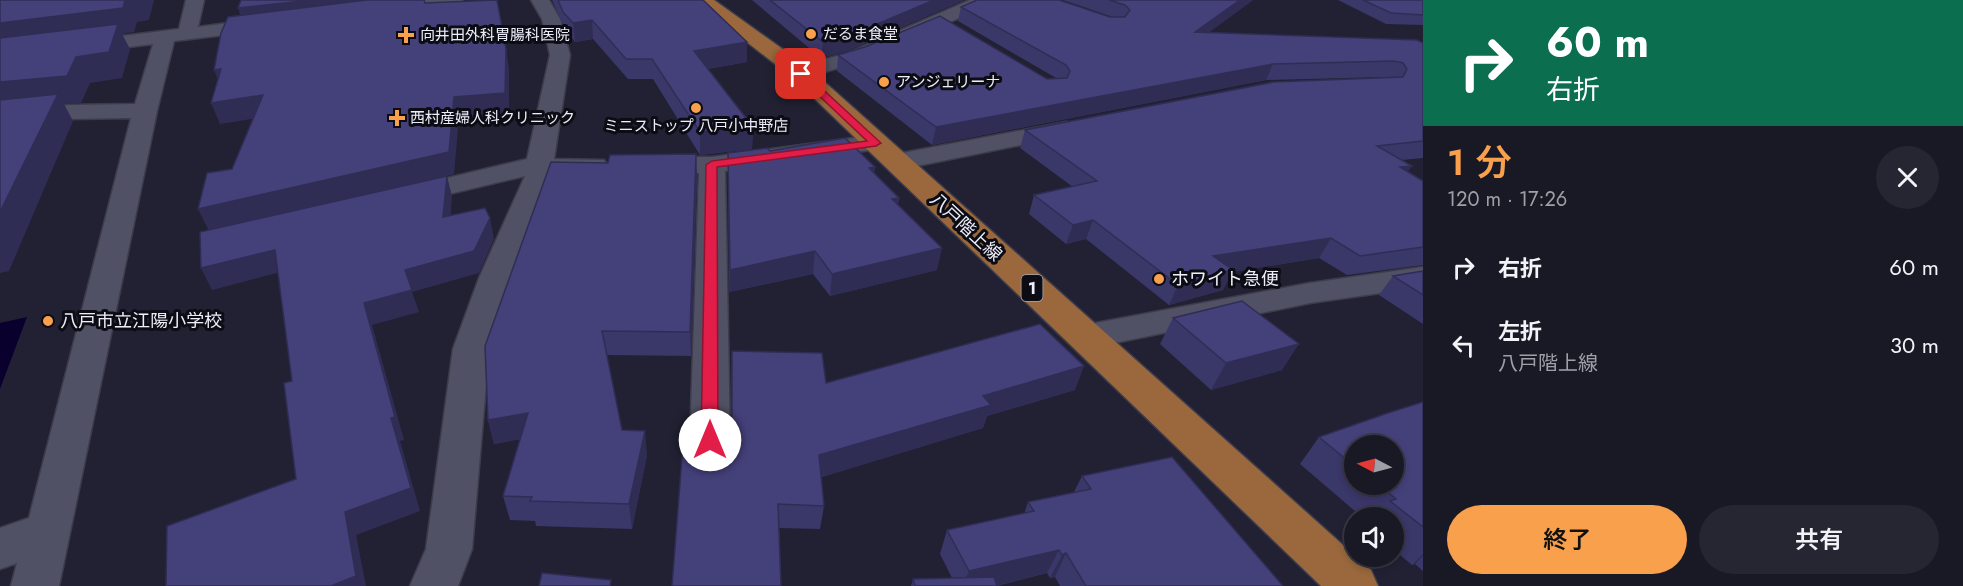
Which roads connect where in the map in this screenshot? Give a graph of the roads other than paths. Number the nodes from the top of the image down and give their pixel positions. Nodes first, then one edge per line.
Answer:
1 (195, 0) edge
2 (454, 0) edge
3 (540, 0) edge
4 (702, 0) edge
5 (985, 0) edge
6 (373, 10) edge
7 (280, 22) edge
8 (941, 22) junction
9 (961, 34) edge
10 (176, 35) junction
11 (0, 57) edge
12 (801, 74) junction
13 (145, 111) junction
14 (0, 120) edge
15 (1083, 125) edge
16 (886, 153) junction
17 (712, 165) junction
18 (539, 166) junction
19 (388, 201) edge
20 (1423, 277) edge
21 (1085, 337) junction
22 (710, 440) edge
23 (48, 531) junction
24 (0, 549) edge
25 (35, 586) edge
26 (434, 586) edge
27 (1354, 586) edge

1 - 10 street
2 - 6 street
3 - 18 street
4 - 12 main road, 八戸階上線 / 1
5 - 8 street
7 - 10 street
8 - 9 street
8 - 12 street
10 - 11 street
10 - 13 street
12 - 16 main road, 八戸階上線 / 1
13 - 14 street
13 - 23 street
15 - 16 street
16 - 17 street
16 - 21 main road, 八戸階上線 / 1
17 - 18 street
17 - 22 street
18 - 19 street
18 - 26 street
20 - 21 street
21 - 27 main road, 八戸階上線 / 1
23 - 24 street
23 - 25 street

